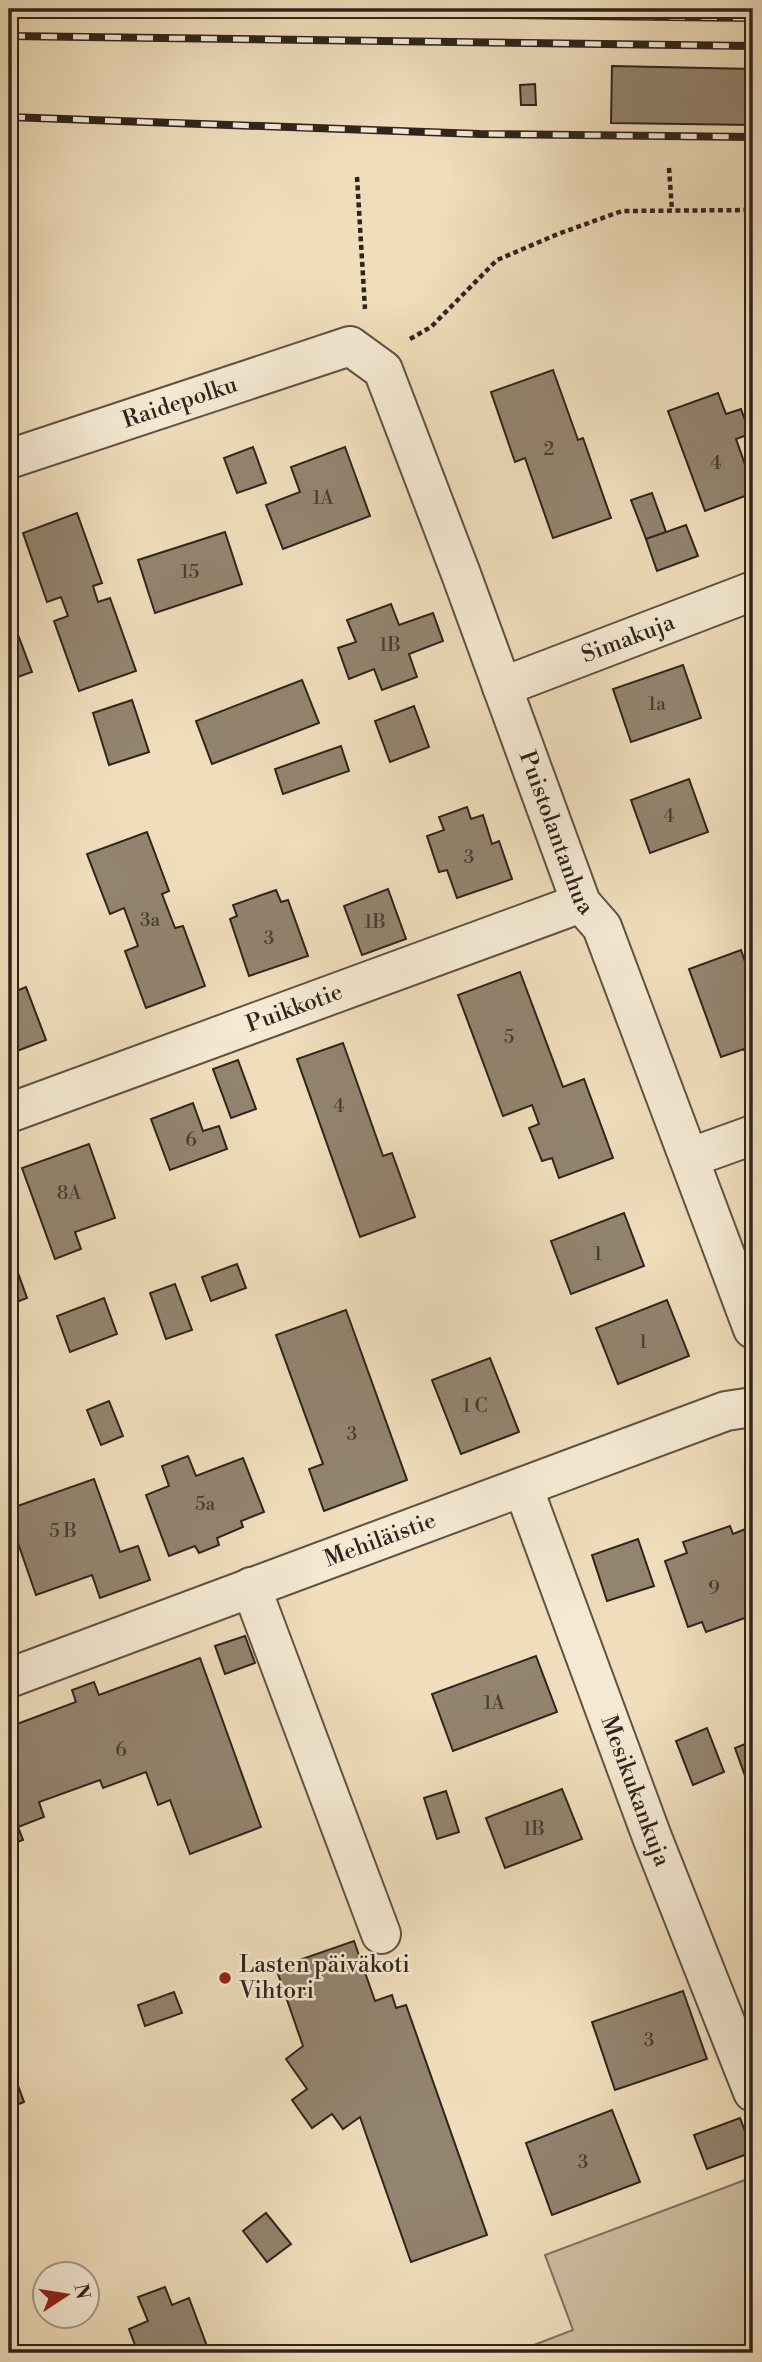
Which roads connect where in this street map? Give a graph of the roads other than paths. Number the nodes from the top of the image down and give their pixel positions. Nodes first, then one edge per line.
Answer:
1 (358, 329) joint
2 (9, 459) edge
3 (753, 591) edge
4 (502, 687) junction
5 (581, 903) junction
6 (9, 1112) edge
7 (753, 1135) edge
8 (689, 1158) junction
9 (753, 1329) edge
10 (753, 1407) edge
11 (523, 1487) junction
12 (251, 1587) junction
13 (9, 1678) edge
14 (381, 1934) dead end
15 (753, 2092) edge

1 - 2 street, Raidepolku
1 - 4 street, Puistolantanhua
3 - 4 street, Simakuja
4 - 5 street, Puistolantanhua
5 - 6 street, Puikkotie
5 - 8 street, Puistolantanhua
7 - 8 street
8 - 9 street, Puistolantanhua
10 - 11 street, Mehiläistie
11 - 12 street, Mehiläistie
11 - 15 street, Mesikukankuja
12 - 13 street, Mehiläistie
12 - 14 street

